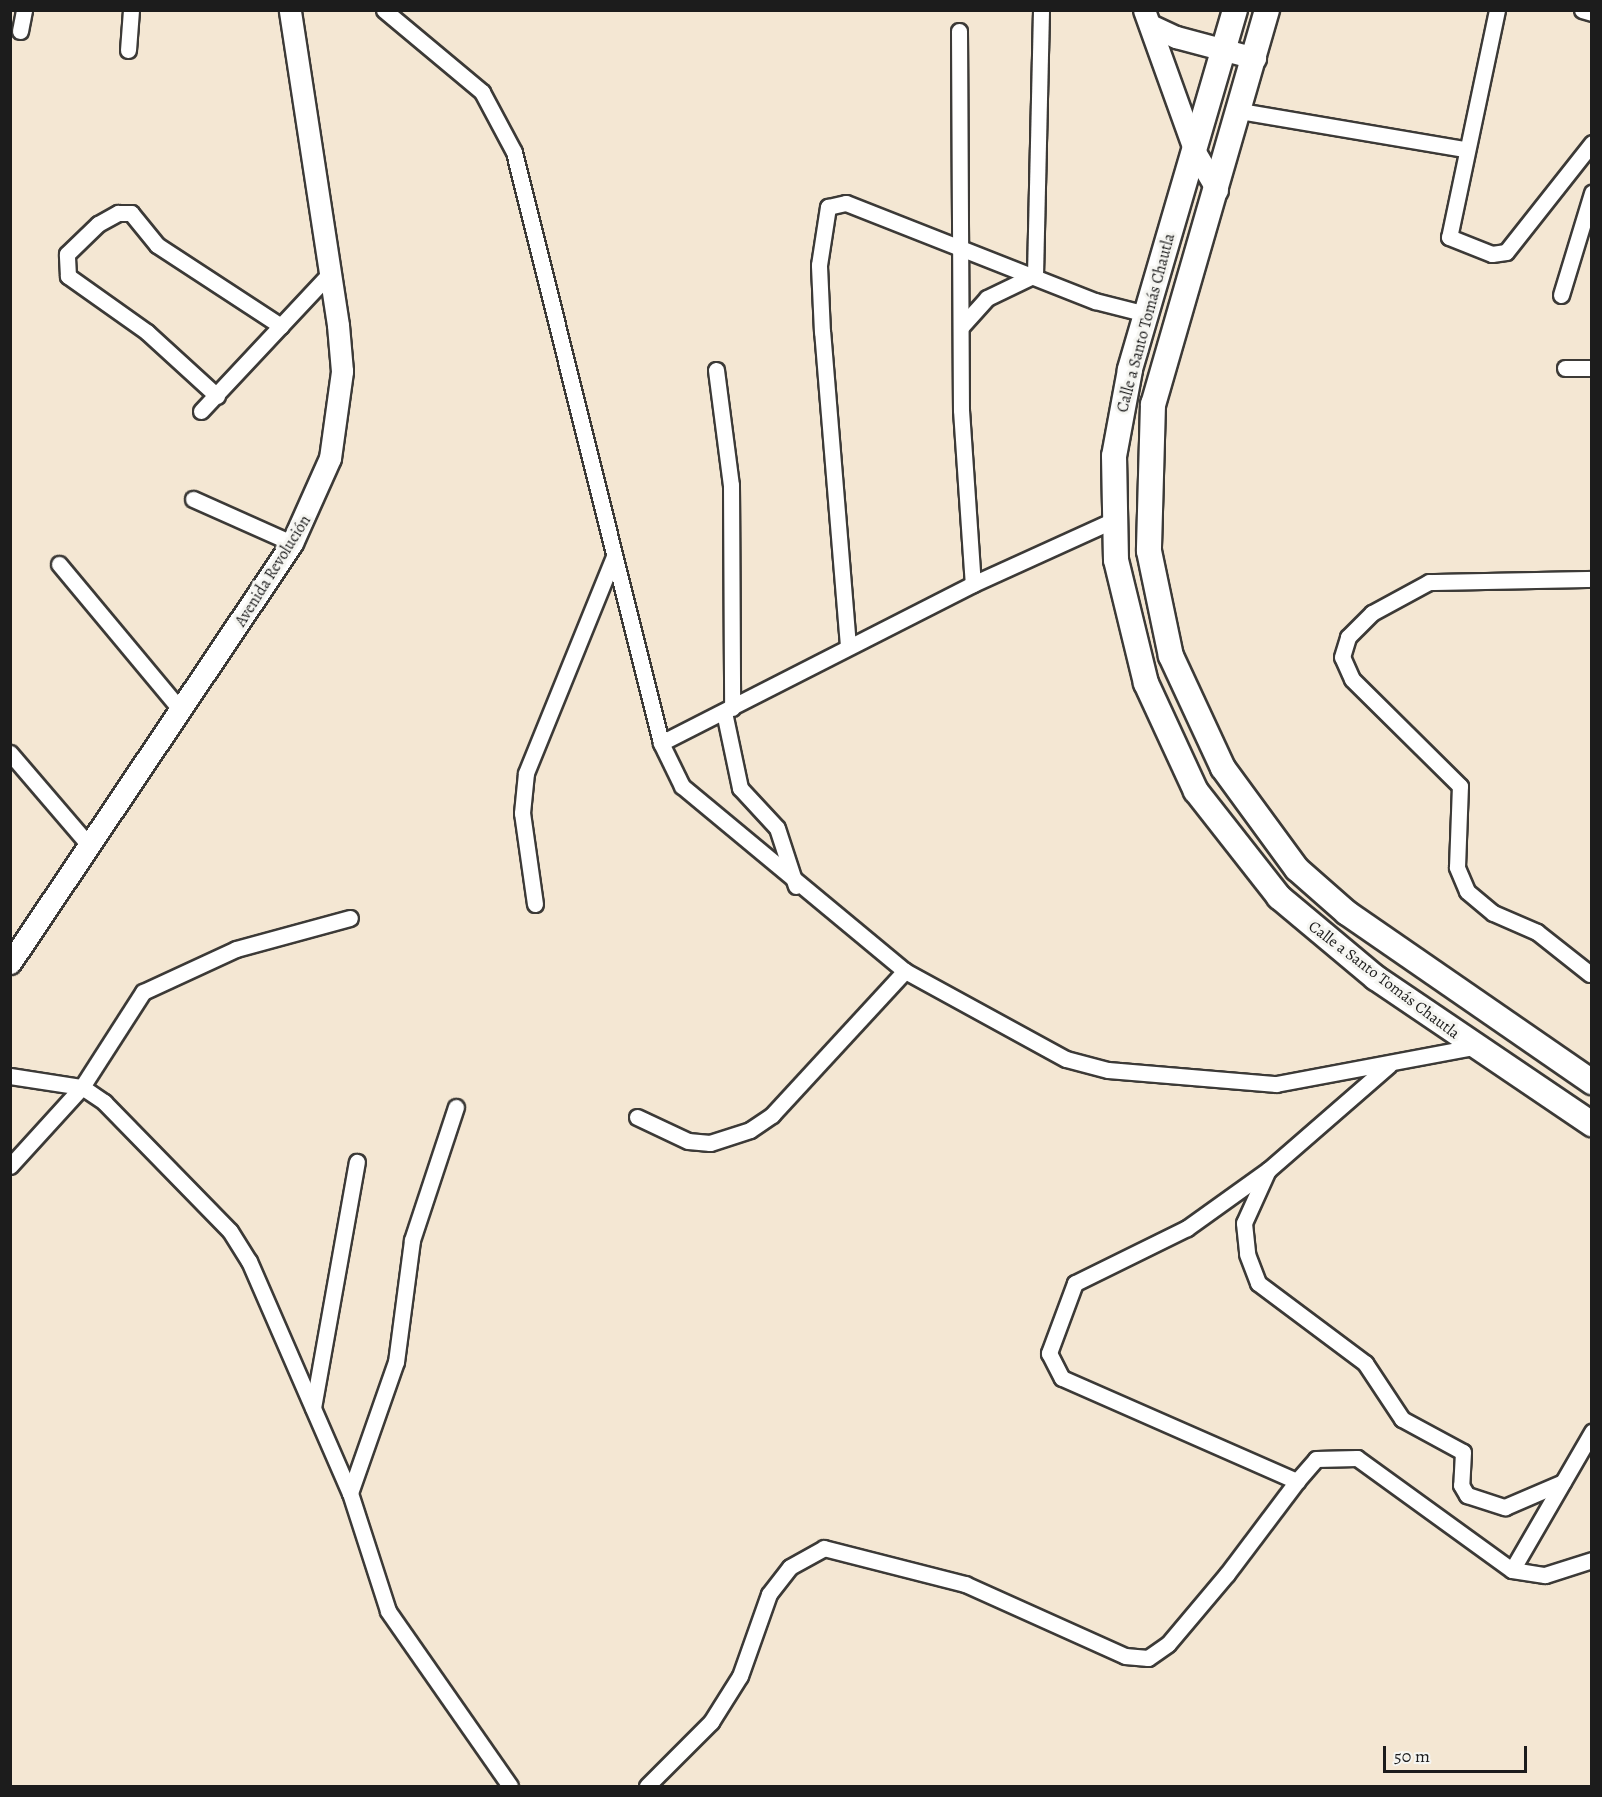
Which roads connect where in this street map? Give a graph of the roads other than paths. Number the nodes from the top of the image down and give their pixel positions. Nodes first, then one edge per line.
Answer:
1 (24, 10) edge
2 (131, 10) edge
3 (290, 10) edge
4 (384, 10) edge
5 (1041, 10) edge
6 (1235, 10) edge
7 (1267, 10) edge
8 (1497, 10) edge
9 (1582, 10) edge
10 (1592, 13) edge
11 (1147, 18) edge
12 (20, 31) dead end
13 (959, 32) dead end
14 (128, 50) dead end
15 (1224, 51) junction
16 (1255, 58) junction
17 (1240, 111) junction
18 (1592, 143) edge
19 (1465, 149) junction
20 (1195, 152) junction
21 (1217, 190) junction
22 (1592, 194) edge
23 (960, 250) junction
24 (332, 272) junction
25 (1035, 275) junction
26 (1562, 295) dead end
27 (1146, 314) junction
28 (281, 326) junction
29 (961, 327) junction
30 (1565, 368) dead end
31 (1592, 368) edge
32 (716, 370) dead end
33 (218, 396) junction
34 (201, 411) dead end
35 (193, 499) dead end
36 (1112, 521) junction
37 (292, 543) junction
38 (614, 556) junction
39 (59, 564) dead end
40 (1592, 579) edge
41 (973, 584) junction
42 (848, 646) junction
43 (180, 709) junction
44 (728, 710) junction
45 (661, 743) junction
46 (10, 753) edge
47 (88, 844) junction
48 (796, 886) junction
49 (535, 904) dead end
50 (350, 918) dead end
51 (10, 963) edge
52 (905, 971) junction
53 (1590, 974) edge
54 (1473, 1047) junction
55 (1391, 1063) junction
56 (10, 1076) edge
57 (1592, 1082) edge
58 (82, 1088) junction
59 (456, 1107) dead end
60 (637, 1117) dead end
61 (1592, 1124) edge
62 (357, 1162) dead end
63 (10, 1166) edge
64 (1268, 1170) junction
65 (313, 1408) junction
66 (1592, 1432) edge
67 (1297, 1480) junction
68 (1563, 1482) junction
69 (350, 1493) junction
70 (1592, 1560) edge
71 (1512, 1570) junction
72 (510, 1786) edge
73 (647, 1786) edge

1 - 12 street
2 - 14 street
3 - 24 street, Avenida Revolución
4 - 38 street
5 - 25 street
6 - 15 main road, Calle a Santo Tomás Chautla
7 - 16 main road, Calle a Santo Tomás Chautla
8 - 19 street
9 - 10 street
11 - 15 street
11 - 20 street
13 - 23 street
15 - 16 street
15 - 20 main road, Calle a Santo Tomás Chautla
16 - 17 main road, Calle a Santo Tomás Chautla
17 - 19 street
17 - 21 main road, Calle a Santo Tomás Chautla
18 - 19 street
20 - 21 street
20 - 27 main road, Calle a Santo Tomás Chautla
21 - 57 main road, Calle a Santo Tomás Chautla
22 - 26 street
23 - 25 street
23 - 29 street
23 - 42 street
24 - 28 street
24 - 37 street, Avenida Revolución
25 - 27 street
25 - 29 street
27 - 36 main road, Calle a Santo Tomás Chautla
28 - 33 street
28 - 33 street
29 - 41 street
30 - 31 street
32 - 44 street
33 - 34 street
35 - 37 street
36 - 41 street
36 - 54 main road, Calle a Santo Tomás Chautla
37 - 43 street, Avenida Revolución
38 - 45 street
38 - 49 street
39 - 43 street
40 - 53 street
41 - 42 street
42 - 44 street
43 - 47 street, Avenida Revolución
44 - 45 street
44 - 48 street
45 - 48 street
46 - 47 street
47 - 51 street, Avenida Revolución
48 - 52 street
50 - 58 street
52 - 55 street
52 - 60 street
54 - 55 street
54 - 61 main road, Calle a Santo Tomás Chautla
55 - 64 street
56 - 58 street
58 - 63 street
58 - 65 street
59 - 69 street
62 - 65 street
64 - 67 street
64 - 68 street
65 - 69 street
66 - 68 street
67 - 71 street
67 - 73 street
68 - 71 street
69 - 72 street
70 - 71 street

